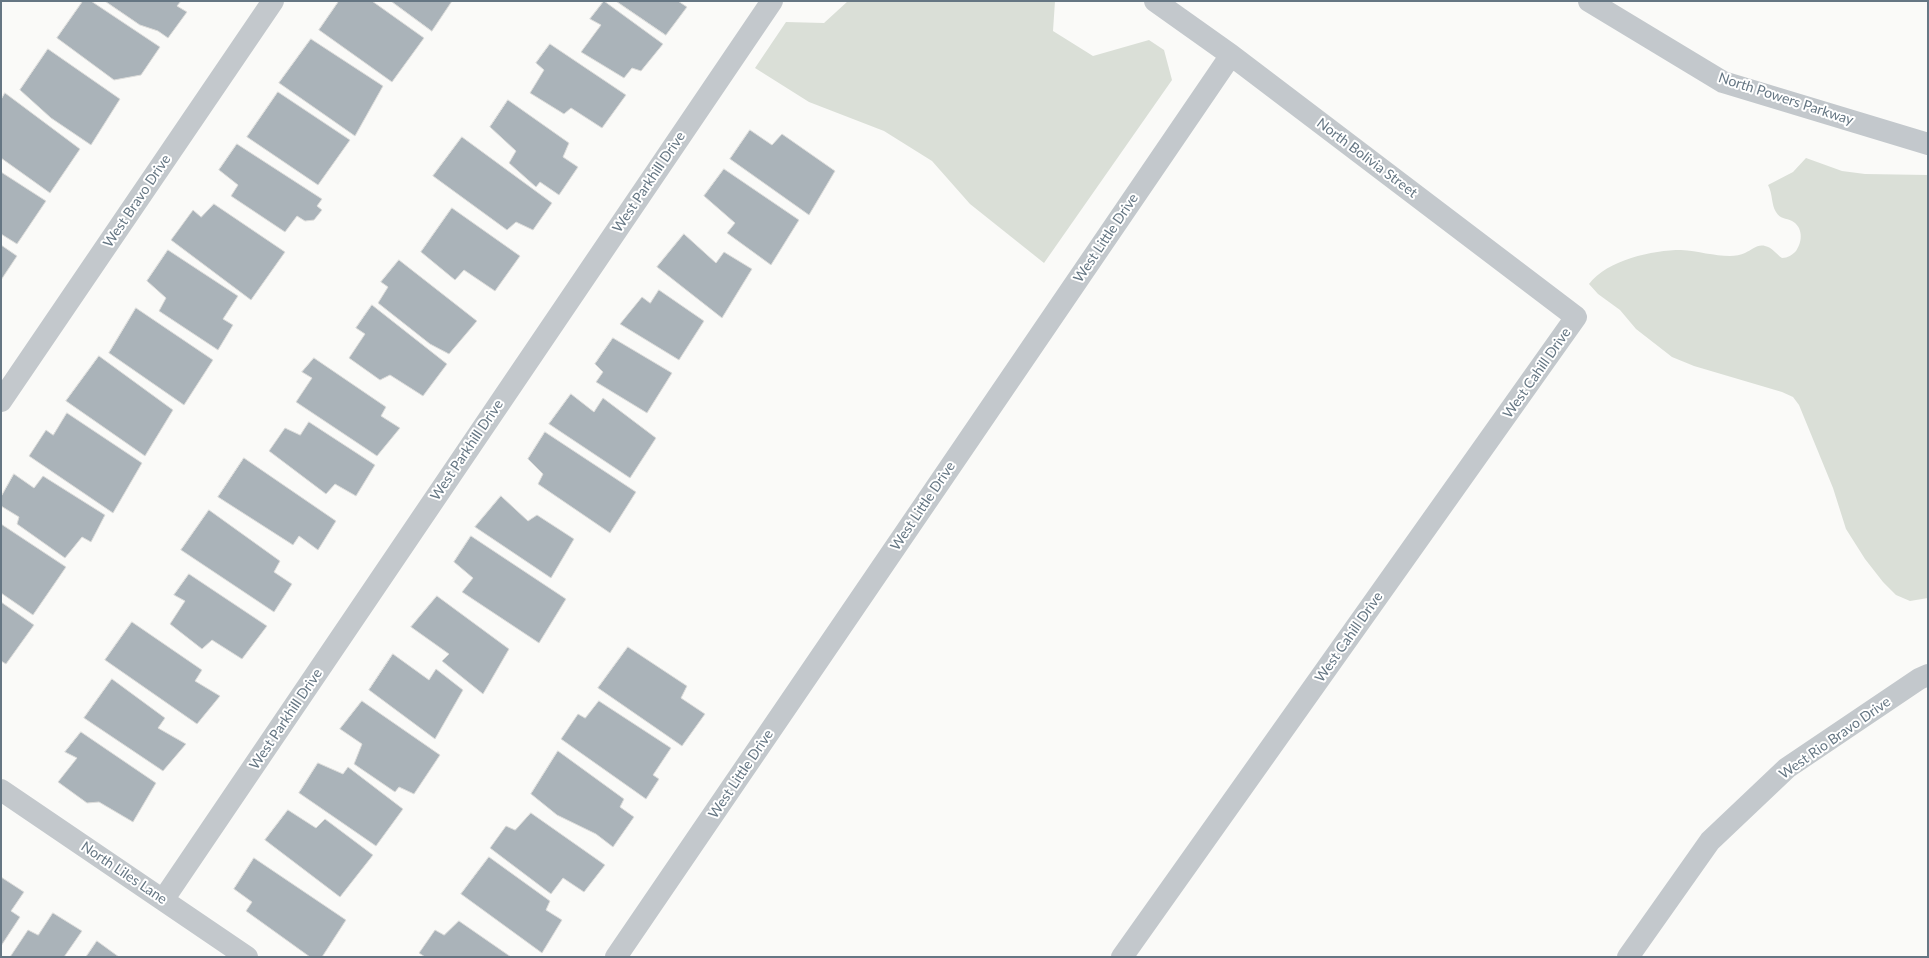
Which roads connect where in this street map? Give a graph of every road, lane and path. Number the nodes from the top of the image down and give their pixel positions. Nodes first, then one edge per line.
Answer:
1 (273, 1) edge
2 (772, 1) edge
3 (1155, 1) edge
4 (1589, 1) edge
5 (1231, 55) junction
6 (1928, 144) edge
7 (1576, 317) joint
8 (1, 401) edge
9 (1928, 675) edge
10 (1, 790) edge
11 (163, 900) junction
12 (247, 957) edge
13 (616, 957) edge
14 (1122, 957) edge
15 (1628, 957) edge

1 - 8 street, West Bravo Drive
2 - 11 street, West Parkhill Drive
3 - 5 street, North Bolivia Street
4 - 6 street, North Powers Parkway
5 - 7 street, North Bolivia Street
5 - 13 street, West Little Drive
7 - 14 street, West Cahill Drive
9 - 15 street, West Rio Bravo Drive
10 - 11 street, North Liles Lane
11 - 12 street, North Liles Lane

